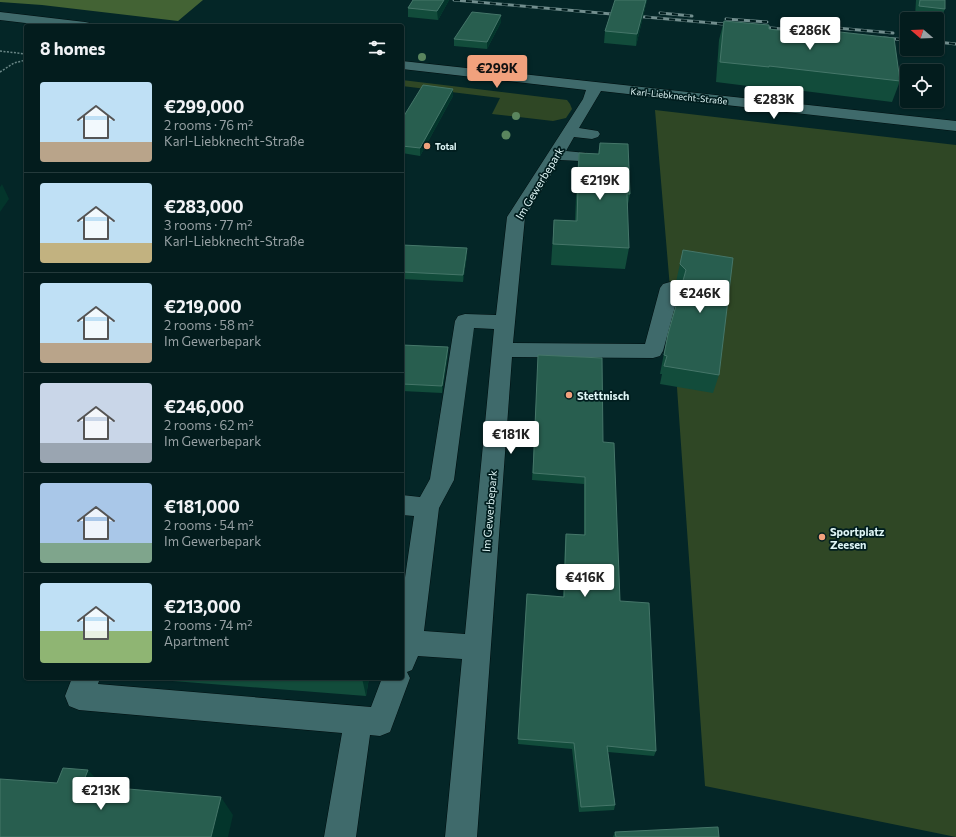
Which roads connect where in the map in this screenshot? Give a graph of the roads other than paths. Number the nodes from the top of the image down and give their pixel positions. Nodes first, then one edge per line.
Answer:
1 (0, 16) edge
2 (68, 24) edge
3 (404, 65) edge
4 (595, 87) junction
5 (956, 126) edge
6 (569, 132) junction
7 (592, 134) dead end
8 (555, 155) junction
9 (580, 156) edge
10 (670, 288) dead end
11 (505, 322) junction
12 (502, 350) junction
13 (404, 505) edge
14 (427, 507) junction
15 (477, 647) junction
16 (405, 652) edge
17 (85, 680) edge
18 (395, 680) edge
19 (358, 720) junction
20 (340, 837) edge
21 (461, 837) edge

1 - 2 street
3 - 4 street, Karl-Liebknecht-Straße
4 - 5 street, Karl-Liebknecht-Straße
4 - 6 street, Im Gewerbepark
6 - 7 street
6 - 8 street, Im Gewerbepark
8 - 9 street
8 - 11 street, Im Gewerbepark
10 - 12 street
11 - 12 street, Im Gewerbepark
11 - 14 street
12 - 15 street, Im Gewerbepark
13 - 14 street
14 - 16 street
15 - 16 street
15 - 21 street, Im Gewerbepark
17 - 19 street
18 - 19 street
19 - 20 street

